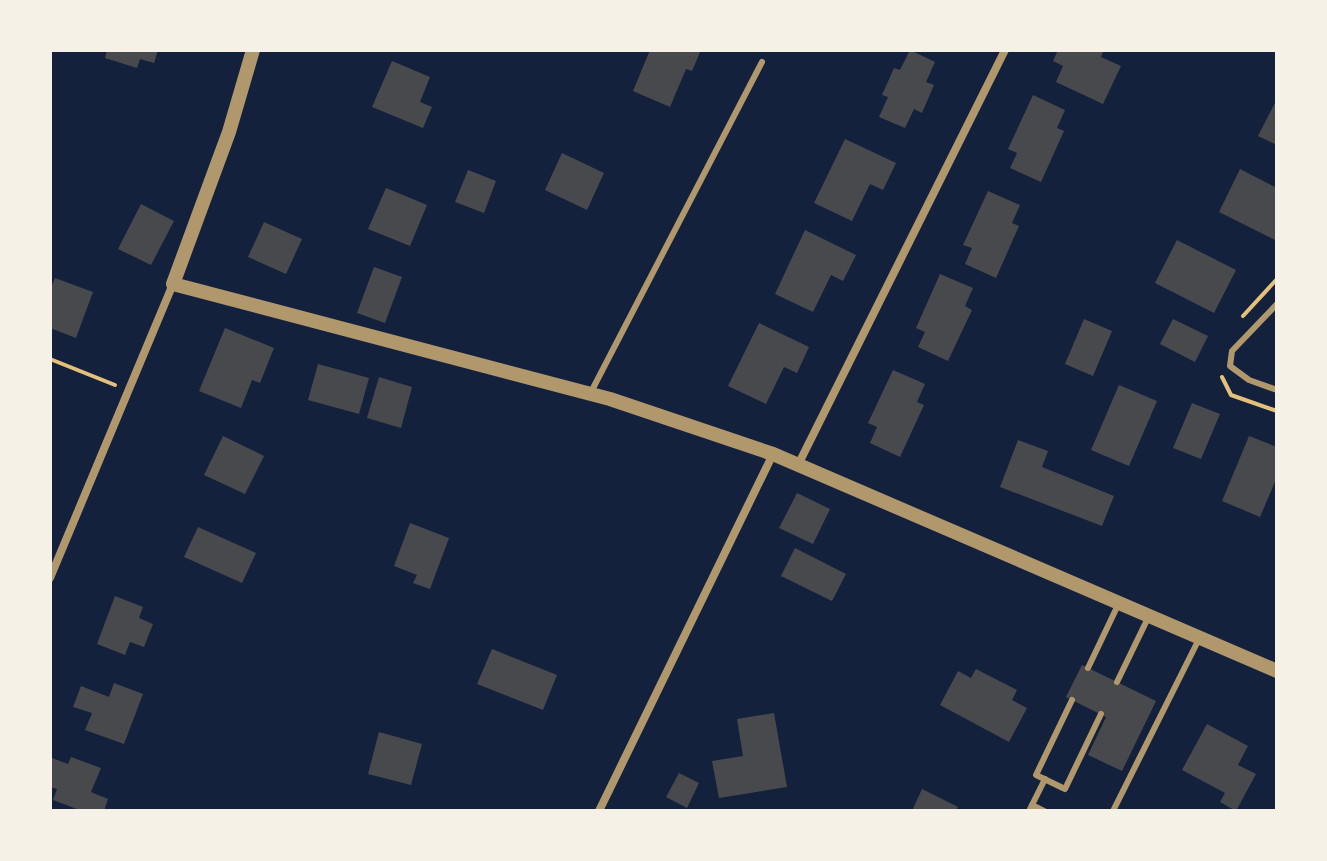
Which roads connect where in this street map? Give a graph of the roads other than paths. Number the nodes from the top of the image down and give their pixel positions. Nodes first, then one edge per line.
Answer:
1 (253, 50) edge
2 (1005, 50) edge
3 (762, 62) dead end
4 (173, 284) junction
5 (1277, 304) edge
6 (1277, 390) edge
7 (590, 394) junction
8 (773, 454) junction
9 (798, 465) junction
10 (50, 578) edge
11 (1118, 605) junction
12 (1148, 618) junction
13 (1199, 639) junction
14 (1088, 668) dead end
15 (1277, 671) edge
16 (1117, 682) dead end
17 (1072, 700) dead end
18 (1101, 714) dead end
19 (1045, 779) junction
20 (1031, 808) edge
21 (599, 811) edge
22 (1044, 811) edge
23 (1113, 811) edge

1 - 4 street
2 - 9 street
3 - 7 lane
4 - 7 street
4 - 10 street
5 - 6 lane
7 - 8 street
8 - 9 street
8 - 21 street
9 - 11 street
11 - 12 street
11 - 14 lane
12 - 13 street
12 - 16 lane
13 - 15 street
13 - 23 lane
17 - 19 lane
18 - 19 lane
19 - 20 lane
20 - 22 lane

